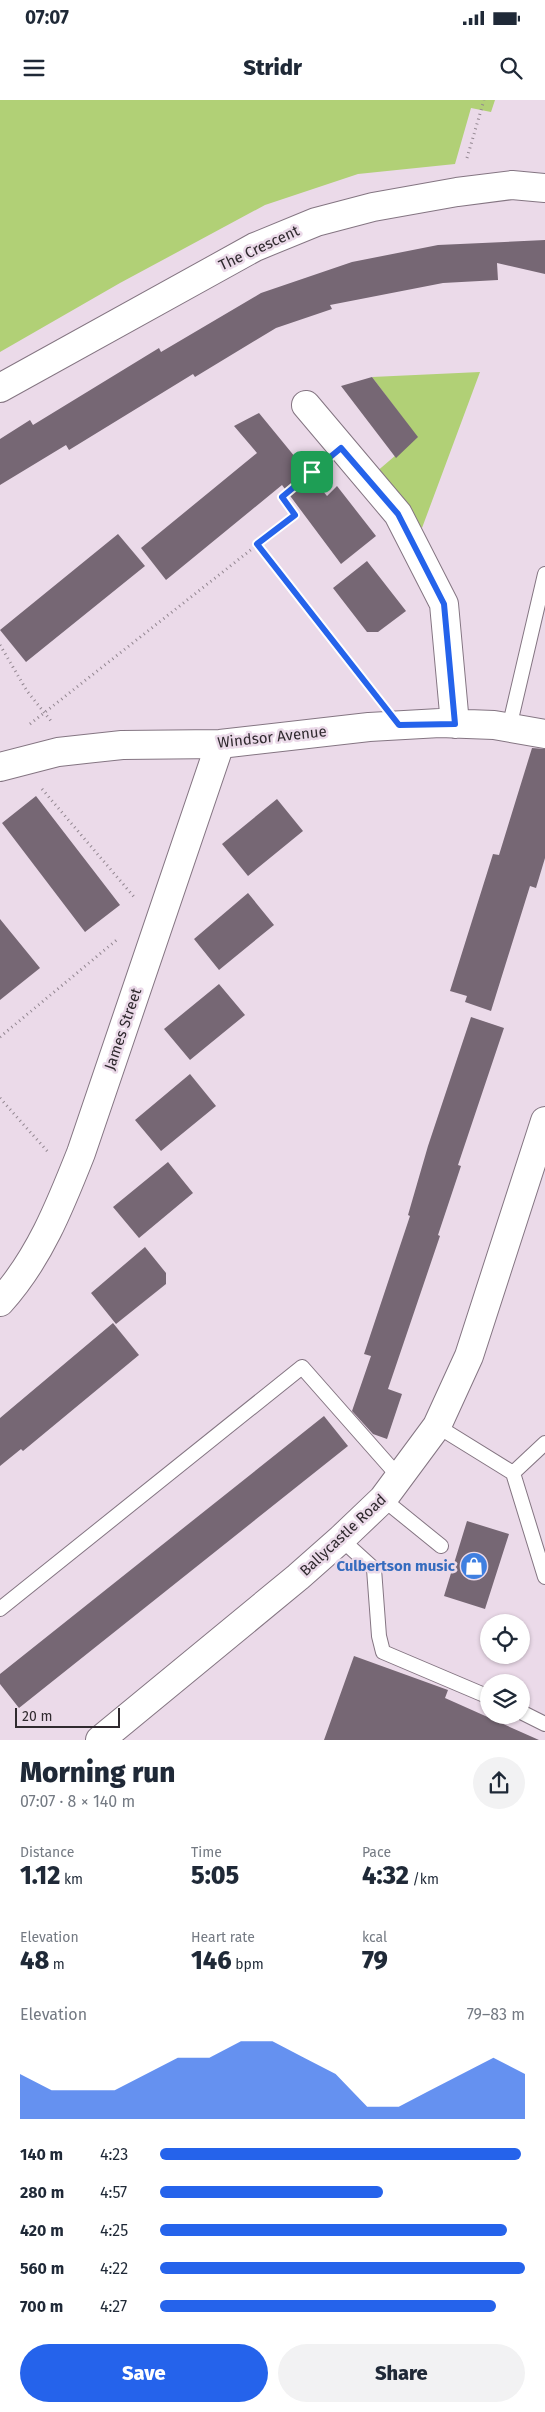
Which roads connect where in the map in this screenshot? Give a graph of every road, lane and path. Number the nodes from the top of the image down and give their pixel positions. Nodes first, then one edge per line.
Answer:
1 (484, 100) edge
2 (545, 188) edge
3 (457, 192) junction
4 (0, 388) edge
5 (306, 405) dead end
6 (341, 448) junction
7 (257, 544) junction
8 (545, 574) edge
9 (0, 645) edge
10 (44, 713) junction
11 (455, 724) junction
12 (399, 725) junction
13 (509, 728) junction
14 (22, 730) dead end
15 (545, 734) edge
16 (220, 744) junction
17 (74, 750) junction
18 (10, 765) edge
19 (153, 920) junction
20 (0, 1037) edge
21 (0, 1098) edge
22 (545, 1122) edge
23 (540, 1158) edge
24 (71, 1177) junction
25 (0, 1302) edge
26 (437, 1426) junction
27 (545, 1443) edge
28 (513, 1473) junction
29 (399, 1477) junction
30 (383, 1499) junction
31 (341, 1539) junction
32 (441, 1546) dead end
33 (545, 1577) edge
34 (0, 1609) edge
35 (480, 1693) edge
36 (530, 1716) edge
37 (545, 1724) edge
38 (100, 1740) edge

1 - 3 path
2 - 3 street, The Crescent
3 - 4 street, The Crescent
5 - 6 street
6 - 7 path
6 - 11 street
7 - 10 path
7 - 12 path
8 - 13 lane
9 - 10 path
10 - 14 path
10 - 17 path
11 - 12 street, Windsor Avenue
11 - 13 street, Windsor Avenue
12 - 16 street, Windsor Avenue
13 - 15 street, Windsor Avenue
16 - 17 street, Windsor Avenue
16 - 19 street, James Street
17 - 18 street, Windsor Avenue
18 - 19 path
19 - 20 path
19 - 24 street, James Street
21 - 24 path
22 - 23 street, Ballycastle Road
23 - 26 street, Ballycastle Road
24 - 25 street, James Street
26 - 28 lane
26 - 29 street, Ballycastle Road
27 - 28 lane
28 - 33 lane
29 - 30 street, Ballycastle Road
29 - 34 lane
30 - 31 street, Ballycastle Road
30 - 32 lane
31 - 35 lane
31 - 38 street, Ballycastle Road
36 - 37 lane

